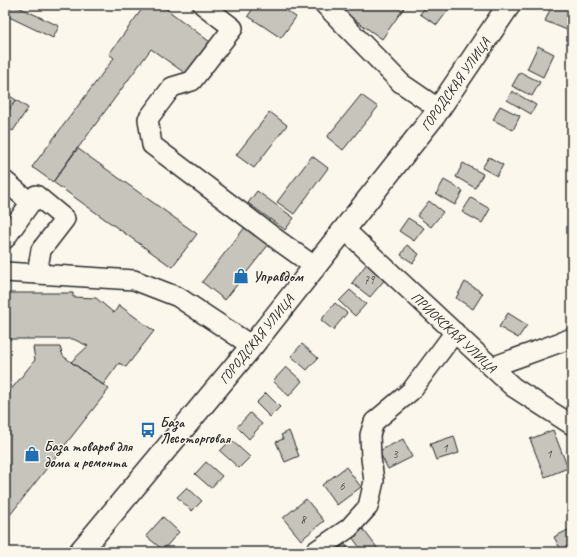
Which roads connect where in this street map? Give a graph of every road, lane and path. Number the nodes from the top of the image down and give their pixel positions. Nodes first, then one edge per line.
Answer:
1 (203, 5) edge
2 (325, 5) edge
3 (509, 5) edge
4 (439, 109) junction
5 (5, 181) edge
6 (31, 203) junction
7 (344, 229) junction
8 (5, 240) edge
9 (314, 266) junction
10 (5, 272) edge
11 (37, 273) junction
12 (454, 332) junction
13 (572, 338) edge
14 (252, 346) junction
15 (492, 367) junction
16 (572, 425) edge
17 (80, 552) edge
18 (314, 552) edge

1 - 9 street
2 - 4 street
3 - 4 main road, ГОРОДСКАЯ УЛИЦА
4 - 7 main road, ГОРОДСКАЯ УЛИЦА
5 - 6 street
6 - 8 street
6 - 11 street
7 - 9 main road, ГОРОДСКАЯ УЛИЦА
7 - 12 street, ПРИОКСКАЯ УЛИЦА
9 - 14 main road, ГОРОДСКАЯ УЛИЦА
10 - 11 street
11 - 14 street
12 - 15 street, ПРИОКСКАЯ УЛИЦА
12 - 18 street
13 - 15 street
14 - 17 main road, ГОРОДСКАЯ УЛИЦА
15 - 16 street, ПРИОКСКАЯ УЛИЦА

